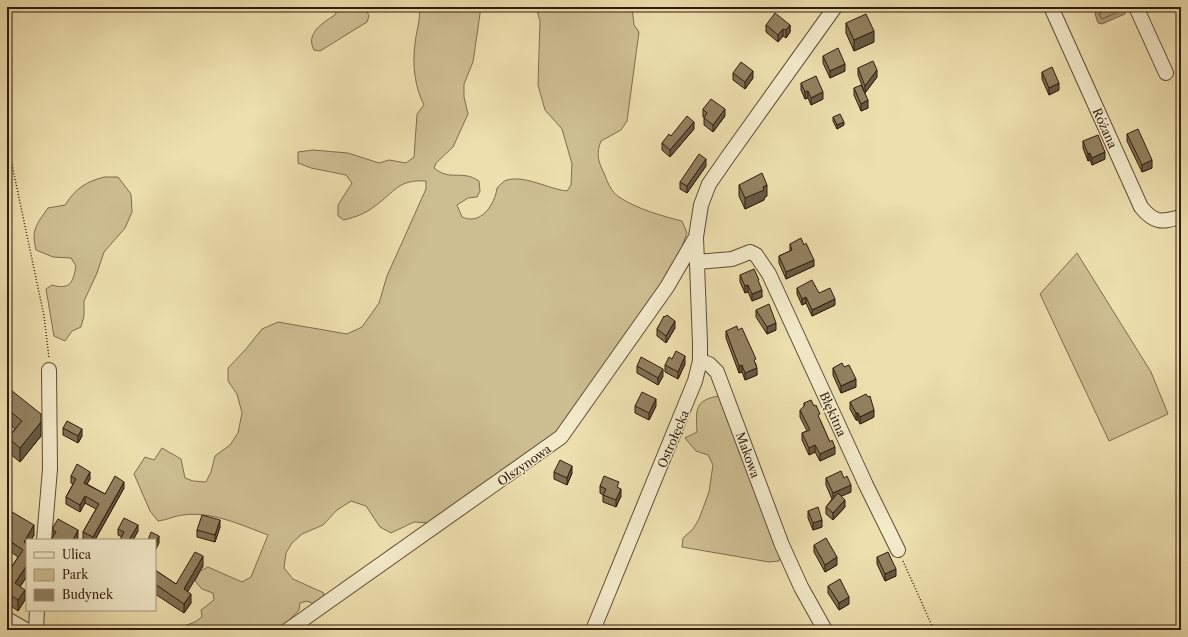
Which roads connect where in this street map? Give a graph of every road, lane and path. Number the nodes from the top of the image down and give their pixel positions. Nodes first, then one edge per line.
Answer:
1 (835, 7) edge
2 (1051, 7) edge
3 (1136, 7) edge
4 (1166, 73) dead end
5 (7, 142) edge
6 (1181, 217) edge
7 (696, 237) junction
8 (697, 262) junction
9 (700, 361) junction
10 (49, 370) joint
11 (44, 539) edge
12 (898, 550) joint
13 (37, 611) edge
14 (7, 618) edge
15 (26, 630) edge
16 (36, 630) edge
17 (289, 630) edge
18 (593, 630) edge
19 (825, 630) edge
20 (934, 630) edge

1 - 7 street, Ostrołęcka
2 - 6 street, Różana
3 - 4 street
5 - 10 path
7 - 8 street, Ostrołęcka
7 - 17 street, Olszynowa
8 - 9 street, Ostrołęcka
8 - 12 street, Błękitna
9 - 18 street, Ostrołęcka
9 - 19 street, Makowa
10 - 11 street
12 - 20 path
13 - 16 street
14 - 15 street

